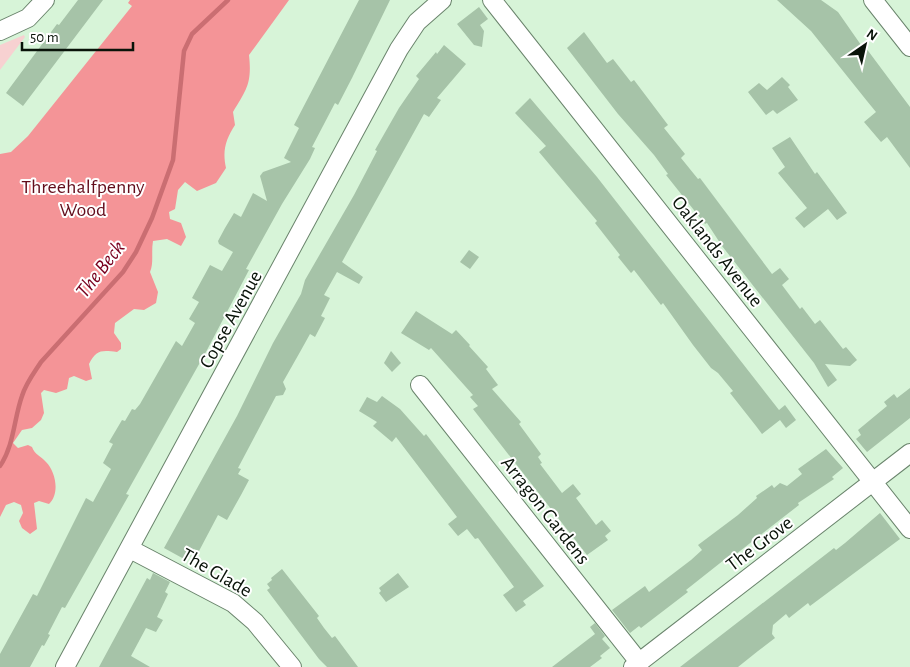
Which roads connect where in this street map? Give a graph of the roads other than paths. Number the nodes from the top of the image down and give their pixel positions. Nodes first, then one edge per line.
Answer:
1 (442, 0) edge
2 (492, 0) edge
3 (873, 0) edge
4 (43, 4) edge
5 (0, 31) edge
6 (909, 44) edge
7 (420, 385) dead end
8 (910, 453) edge
9 (873, 482) junction
10 (910, 529) edge
11 (130, 549) junction
12 (636, 665) edge
13 (65, 667) edge
14 (292, 667) edge

1 - 11 street, Copse Avenue
2 - 9 street, Oaklands Avenue
3 - 6 street
4 - 5 street
7 - 12 street, Arragon Gardens
8 - 9 street, The Grove
9 - 10 street, Oaklands Avenue
9 - 12 street, The Grove
11 - 13 street, Copse Avenue
11 - 14 street, The Glade

